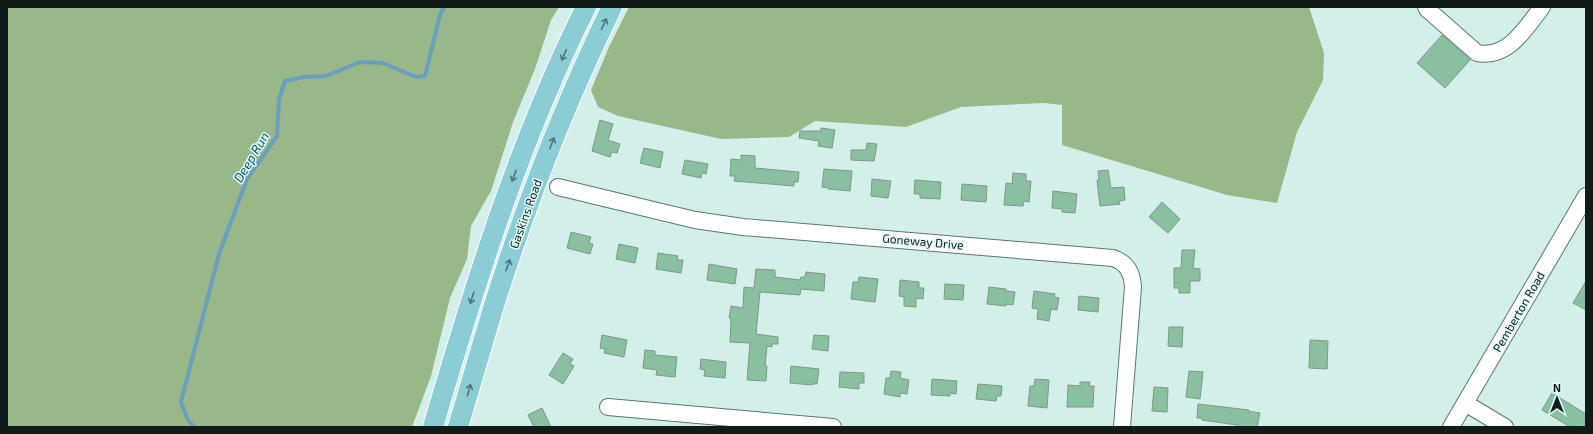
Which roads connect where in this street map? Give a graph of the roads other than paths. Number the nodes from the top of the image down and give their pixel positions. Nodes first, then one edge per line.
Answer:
1 (586, 7) edge
2 (612, 7) edge
3 (1426, 7) edge
4 (1542, 7) edge
5 (558, 187) dead end
6 (1586, 196) edge
7 (1465, 403) junction
8 (608, 407) dead end
9 (434, 427) edge
10 (458, 427) edge
11 (833, 427) edge
12 (1122, 427) edge
13 (1451, 427) edge
14 (1505, 427) edge

1 -> 9 main road, Gaskins Road
10 -> 2 main road, Gaskins Road
3 - 4 street
5 - 12 street, Goneway Drive
6 - 7 street, Pemberton Road
7 - 13 street, Pemberton Road
7 - 14 street
8 - 11 street

